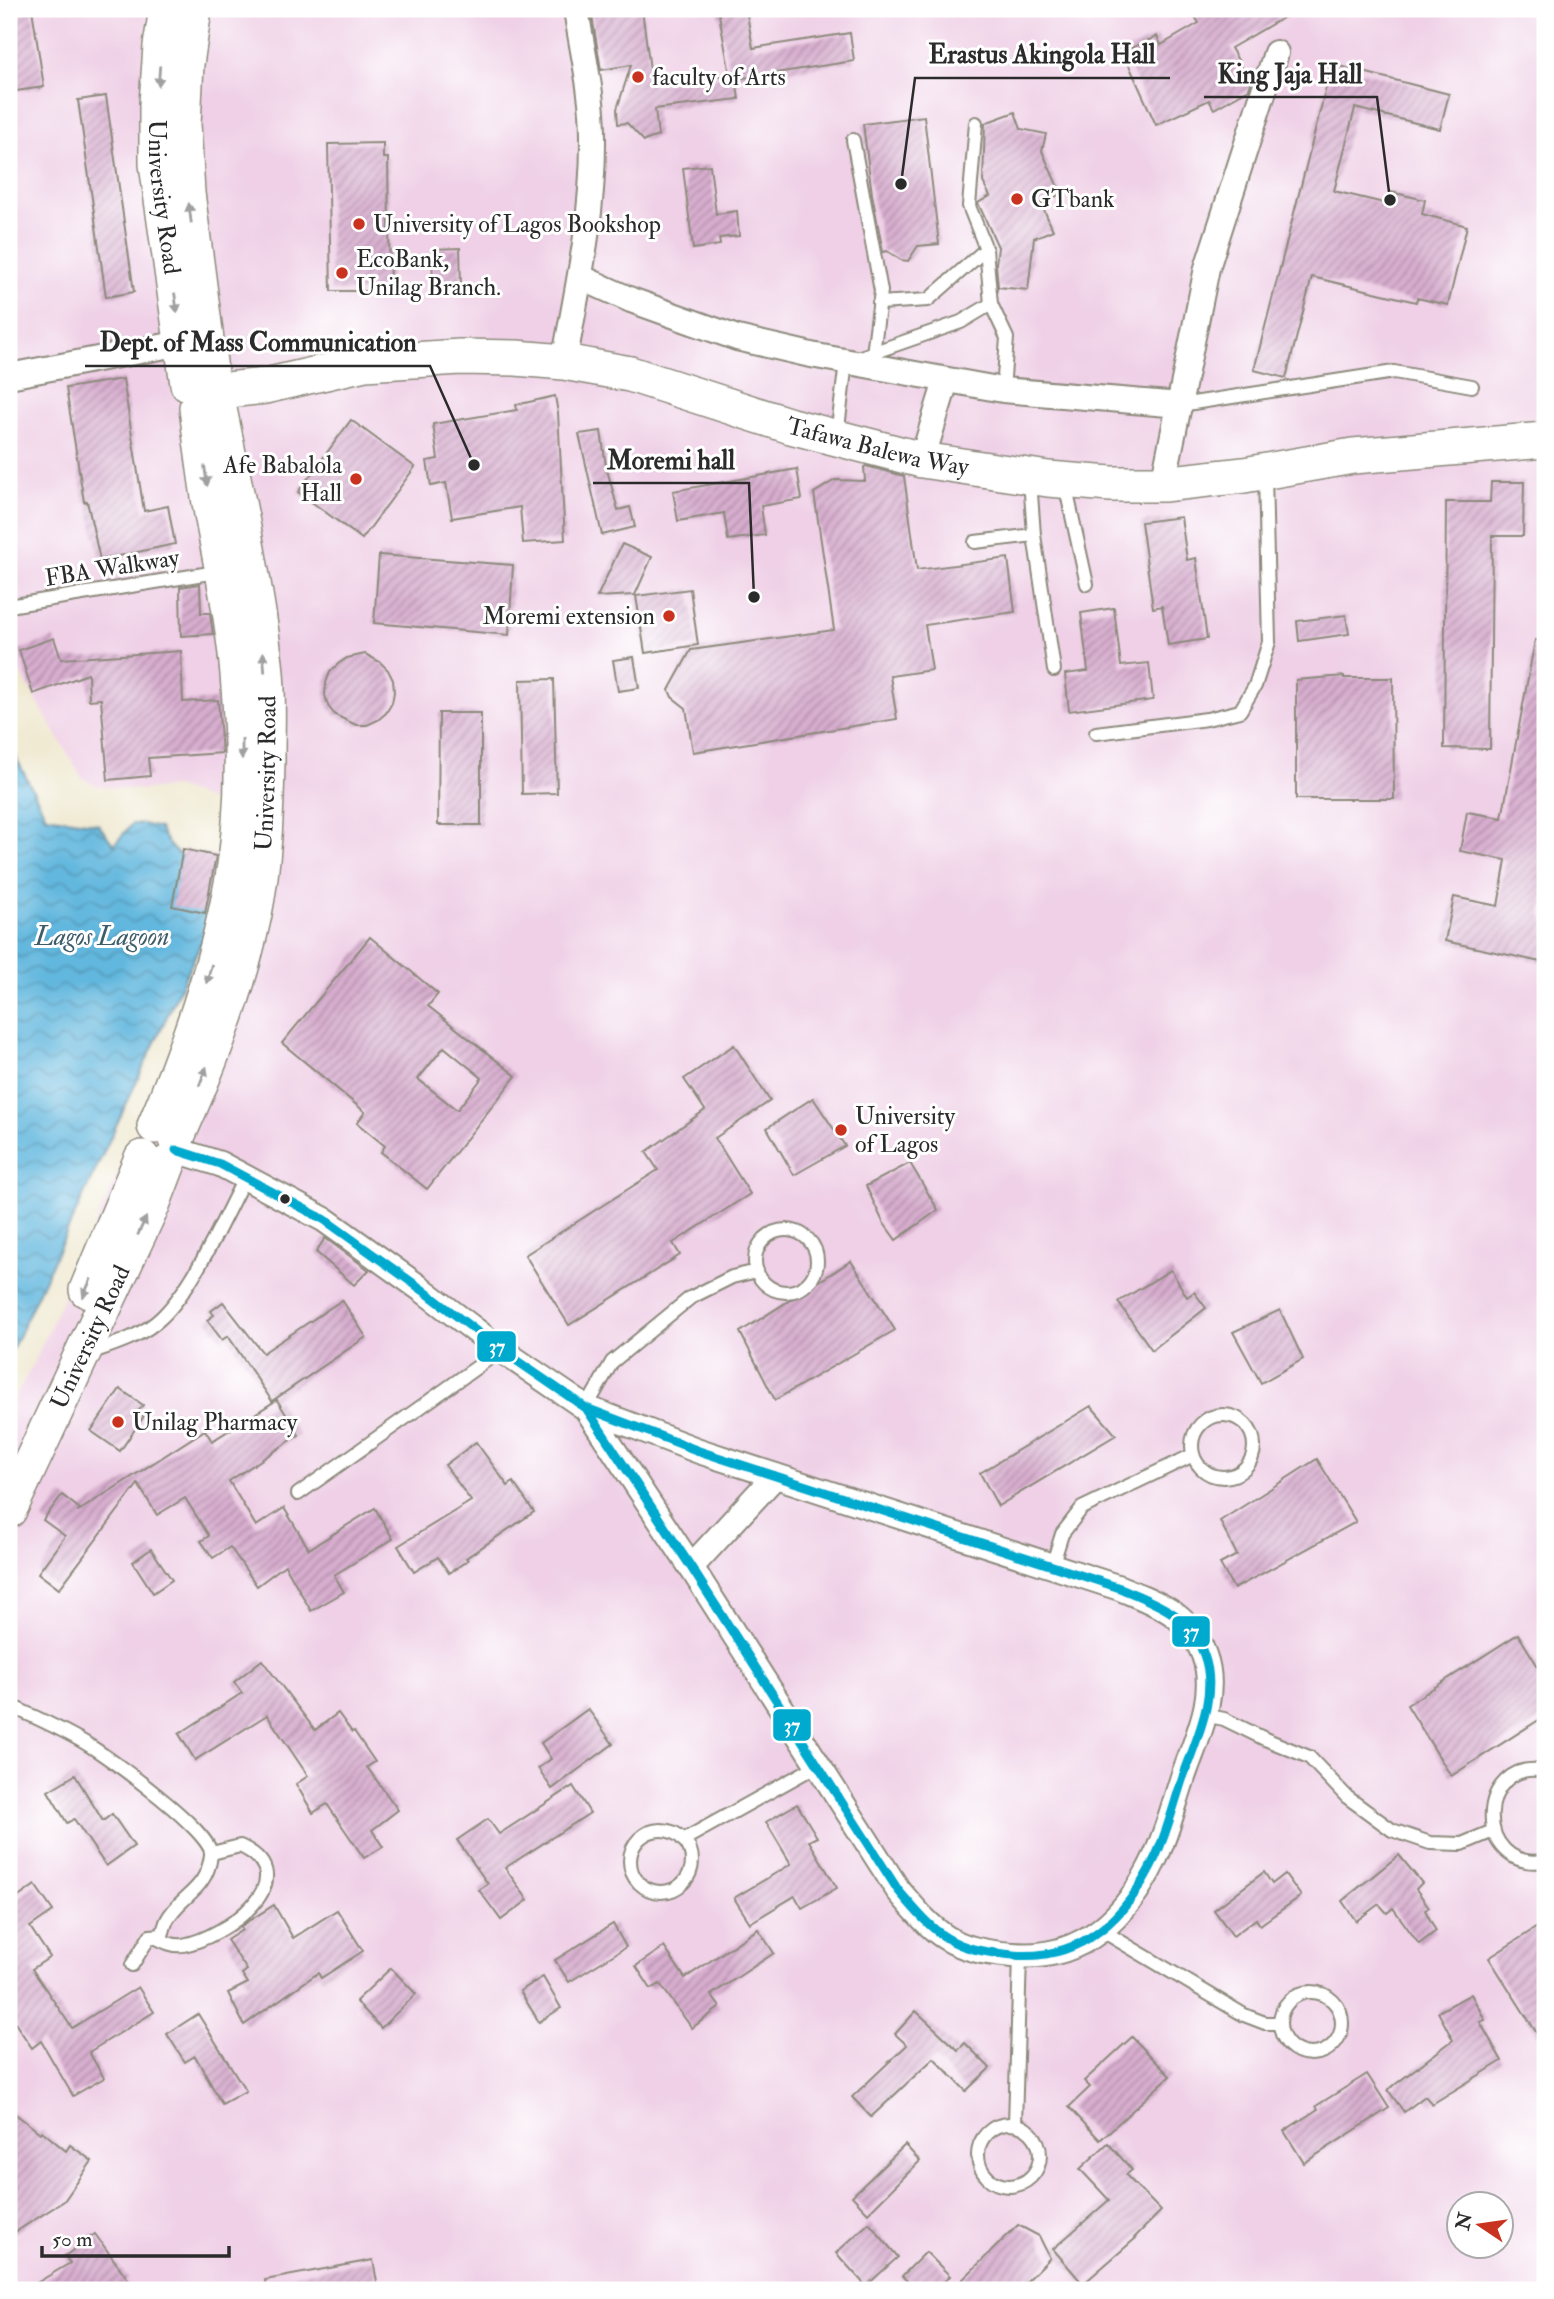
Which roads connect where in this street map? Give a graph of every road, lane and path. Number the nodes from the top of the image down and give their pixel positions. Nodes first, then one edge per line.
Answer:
1 (167, 9) edge
2 (194, 9) edge
3 (576, 9) edge
4 (1276, 53) dead end
5 (976, 123) dead end
6 (853, 140) dead end
7 (986, 249) junction
8 (580, 277) junction
9 (879, 303) junction
10 (991, 304) junction
11 (193, 341) junction
12 (873, 354) junction
13 (564, 362) junction
14 (846, 362) junction
15 (9, 376) edge
16 (946, 381) junction
17 (1472, 386) dead end
18 (1003, 390) junction
19 (207, 392) junction
20 (1180, 405) junction
21 (836, 438) junction
22 (1545, 440) edge
23 (922, 460) junction
24 (1265, 471) junction
25 (1030, 476) junction
26 (1064, 480) junction
27 (1163, 484) junction
28 (1034, 535) junction
29 (975, 542) dead end
30 (237, 569) junction
31 (1087, 584) dead end
32 (9, 606) edge
33 (1054, 670) dead end
34 (1096, 733) dead end
35 (163, 1147) junction
36 (245, 1177) junction
37 (757, 1271) junction
38 (501, 1350) junction
39 (82, 1355) junction
40 (586, 1408) junction
41 (1193, 1455) junction
42 (9, 1460) edge
43 (775, 1476) junction
44 (298, 1494) dead end
45 (9, 1510) edge
46 (1052, 1566) junction
47 (691, 1567) junction
48 (9, 1705) edge
49 (1204, 1715) junction
50 (818, 1765) junction
51 (1545, 1771) edge
52 (1493, 1831) junction
53 (683, 1840) junction
54 (212, 1853) junction
55 (1545, 1861) edge
56 (1101, 1930) junction
57 (150, 1936) junction
58 (1020, 1956) junction
59 (132, 1965) dead end
60 (1280, 2023) junction
61 (1015, 2124) junction

1 -> 11 main road, University Road
11 -> 2 main road, University Road
3 - 8 street
4 - 20 street
5 - 7 lane
6 - 9 lane
7 - 9 lane
7 - 10 lane
8 - 13 street
8 - 14 street
9 - 12 lane
10 - 12 lane
10 - 18 lane
11 - 15 street
11 - 19 main road, University Road
12 - 14 lane
13 - 19 main road, Tafawa Balewa Way
13 - 21 main road, Tafawa Balewa Way
14 - 16 street
14 - 21 lane
16 - 18 street
16 - 23 street
17 - 20 lane
18 - 20 street
19 - 30 main road, University Road
20 - 27 street
21 - 23 main road, Tafawa Balewa Way
22 - 24 main road, Tafawa Balewa Way
23 - 25 main road, Tafawa Balewa Way
24 - 27 main road, Tafawa Balewa Way
24 - 34 lane
25 - 26 main road, Tafawa Balewa Way
25 - 28 lane
26 - 27 main road, Tafawa Balewa Way
26 - 31 lane
28 - 29 lane
28 - 33 lane
30 - 32 lane, FBA Walkway
30 - 35 main road, University Road
35 - 36 street
39 -> 35 main road, University Road
35 -> 42 main road, University Road
36 - 38 street
36 - 39 lane
37 - 37 lane
37 - 40 lane
38 - 40 street
38 - 44 lane
39 - 45 main road, University Road
40 - 43 street
40 - 47 street
41 - 41 lane
41 - 46 lane
43 - 46 street
43 - 47 street
46 - 49 street
47 - 50 street
48 - 54 lane
49 - 52 lane
49 - 56 street
50 - 53 lane
50 - 58 street
51 - 52 lane
52 - 55 lane
53 - 53 lane
54 - 57 lane
54 - 57 lane
56 - 58 street
56 - 60 lane
57 - 59 lane
58 - 61 lane
60 - 60 lane
61 - 61 lane

